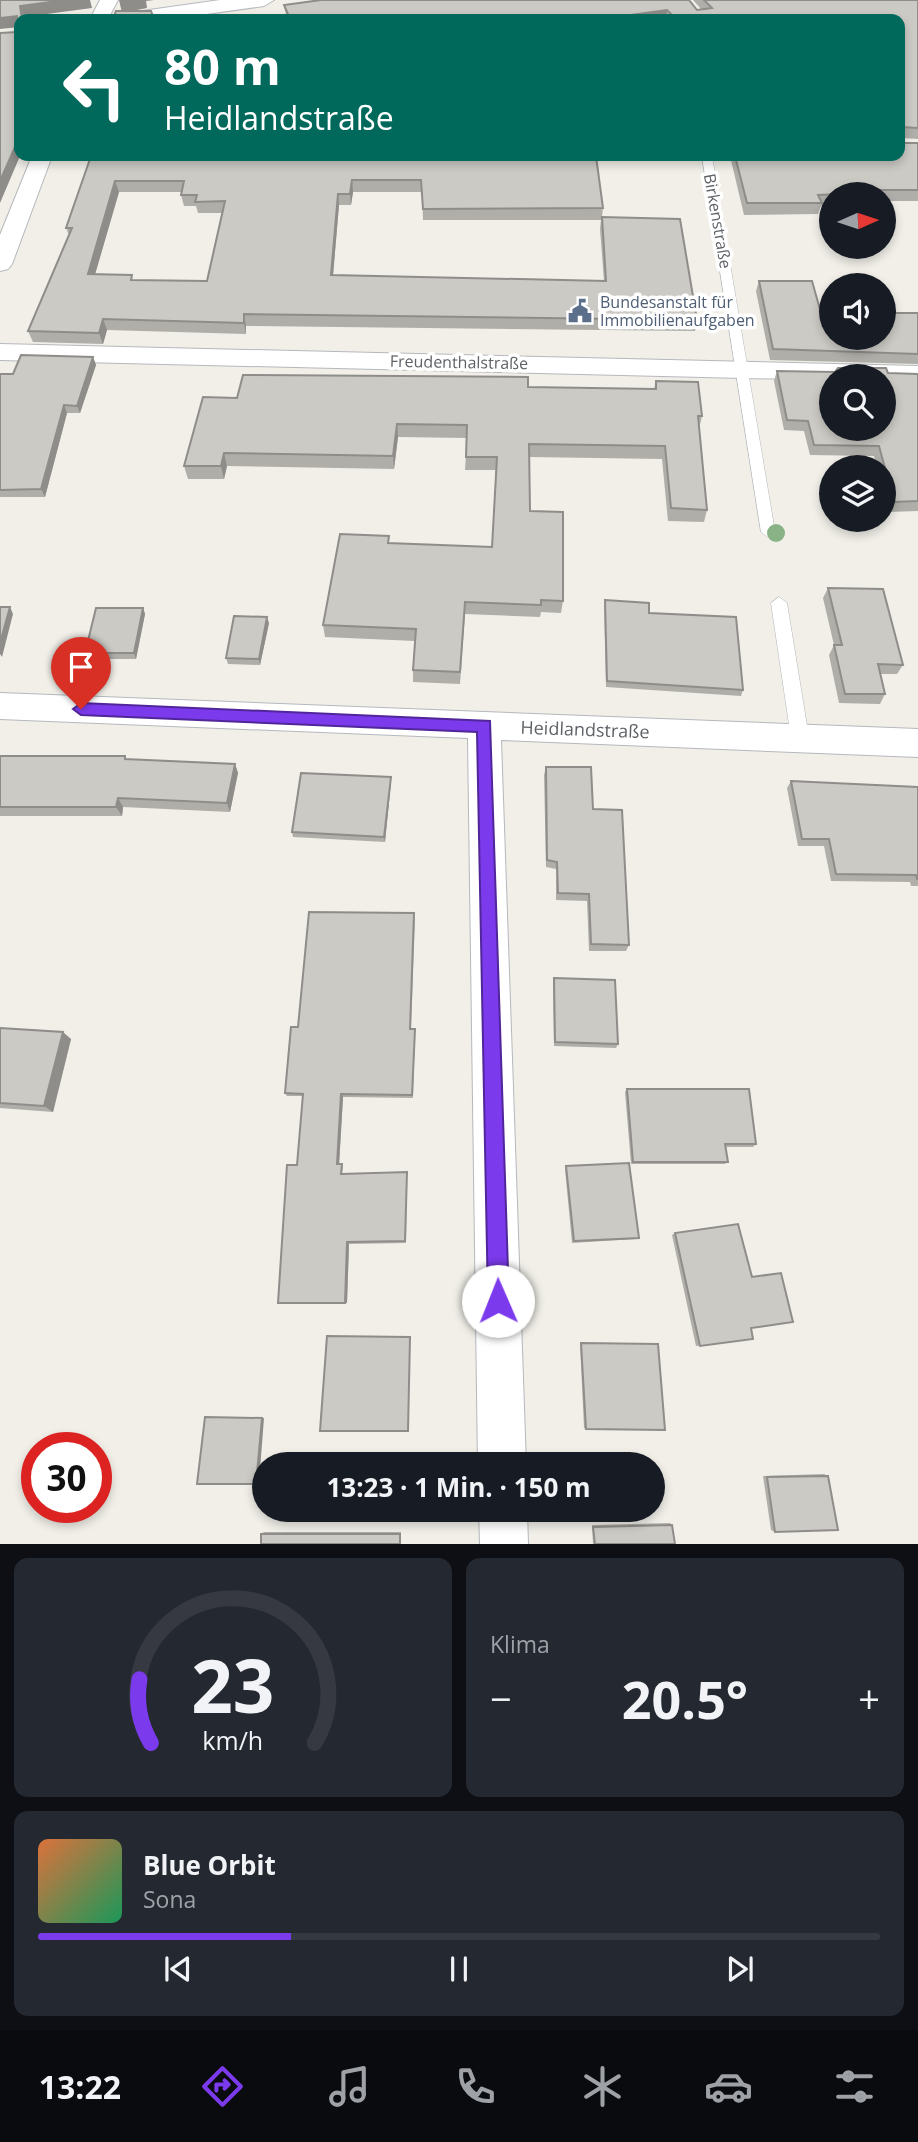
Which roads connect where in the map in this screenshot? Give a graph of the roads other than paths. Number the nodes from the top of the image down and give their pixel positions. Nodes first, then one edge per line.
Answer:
1 (264, 0) edge
2 (164, 14) edge
3 (40, 161) edge
4 (707, 161) edge
5 (0, 264) edge
6 (0, 352) edge
7 (743, 368) junction
8 (918, 374) edge
9 (768, 532) dead end
10 (779, 603) dead end
11 (0, 706) edge
12 (484, 726) junction
13 (800, 738) junction
14 (918, 743) edge
15 (502, 1452) edge
16 (503, 1522) edge
17 (504, 1544) edge

1 - 2 main road
3 - 5 street
4 - 7 lane, Birkenstraße
6 - 7 street, Freudenthalstraße
7 - 8 street, Freudenthalstraße
7 - 9 lane, Birkenstraße
10 - 13 lane
11 - 12 street, Heidlandstraße
12 - 13 street, Heidlandstraße
12 - 15 street
13 - 14 street, Heidlandstraße
16 - 17 street

